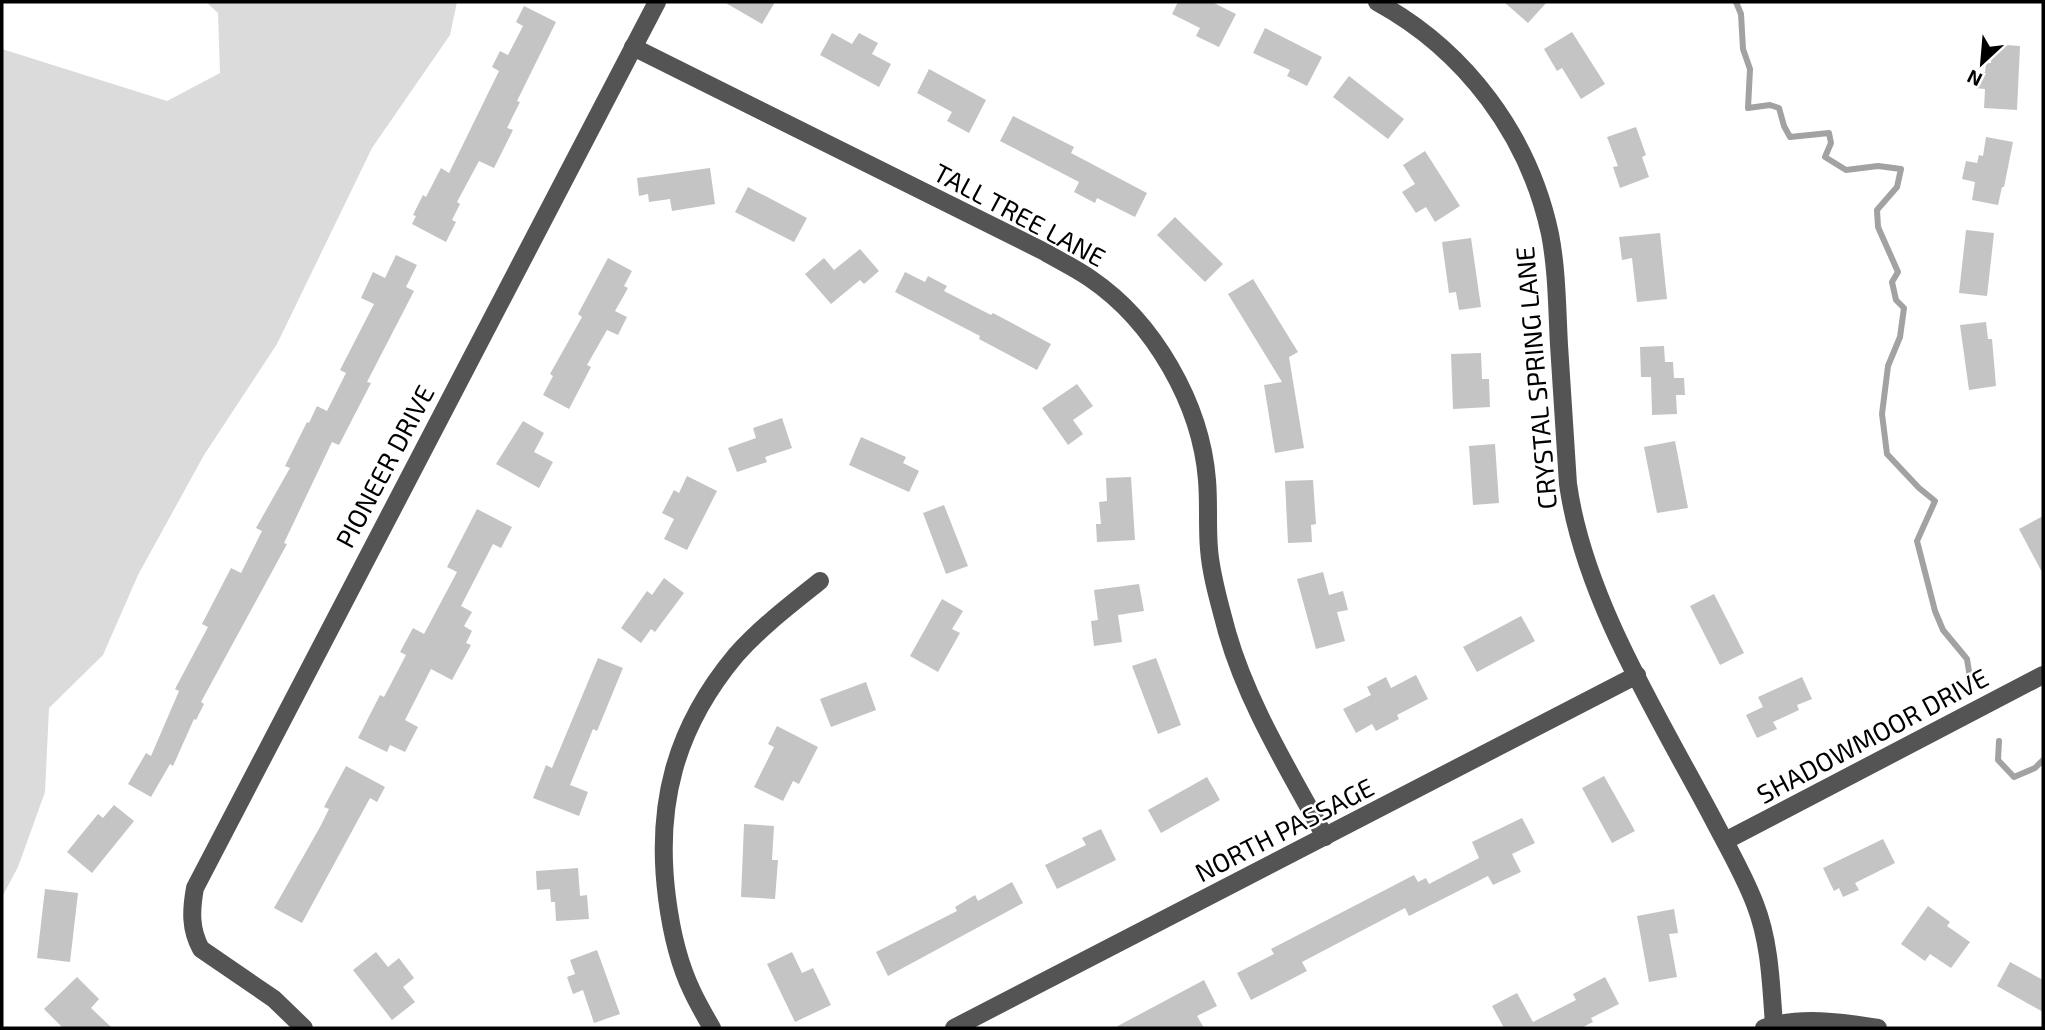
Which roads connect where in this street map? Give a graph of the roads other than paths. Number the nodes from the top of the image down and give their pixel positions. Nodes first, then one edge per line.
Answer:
1 (657, 2) edge
2 (1377, 2) edge
3 (633, 47) junction
4 (820, 581) dead end
5 (1637, 675) junction
6 (2043, 675) edge
7 (1325, 837) junction
8 (1725, 841) junction
9 (1769, 1026) edge
10 (303, 1028) edge
11 (712, 1028) edge
12 (954, 1028) edge
13 (1878, 1028) edge

1 - 3 street, PIONEER DRIVE
2 - 5 street, CRYSTAL SPRING LANE
3 - 7 street, TALL TREE LANE
3 - 10 street, PIONEER DRIVE
4 - 11 street
5 - 7 street, NORTH PASSAGE
5 - 8 street, CRYSTAL SPRING LANE
6 - 8 street, SHADOWMOOR DRIVE
7 - 12 street, NORTH PASSAGE
8 - 9 street, CRYSTAL SPRING LANE
9 - 13 street

